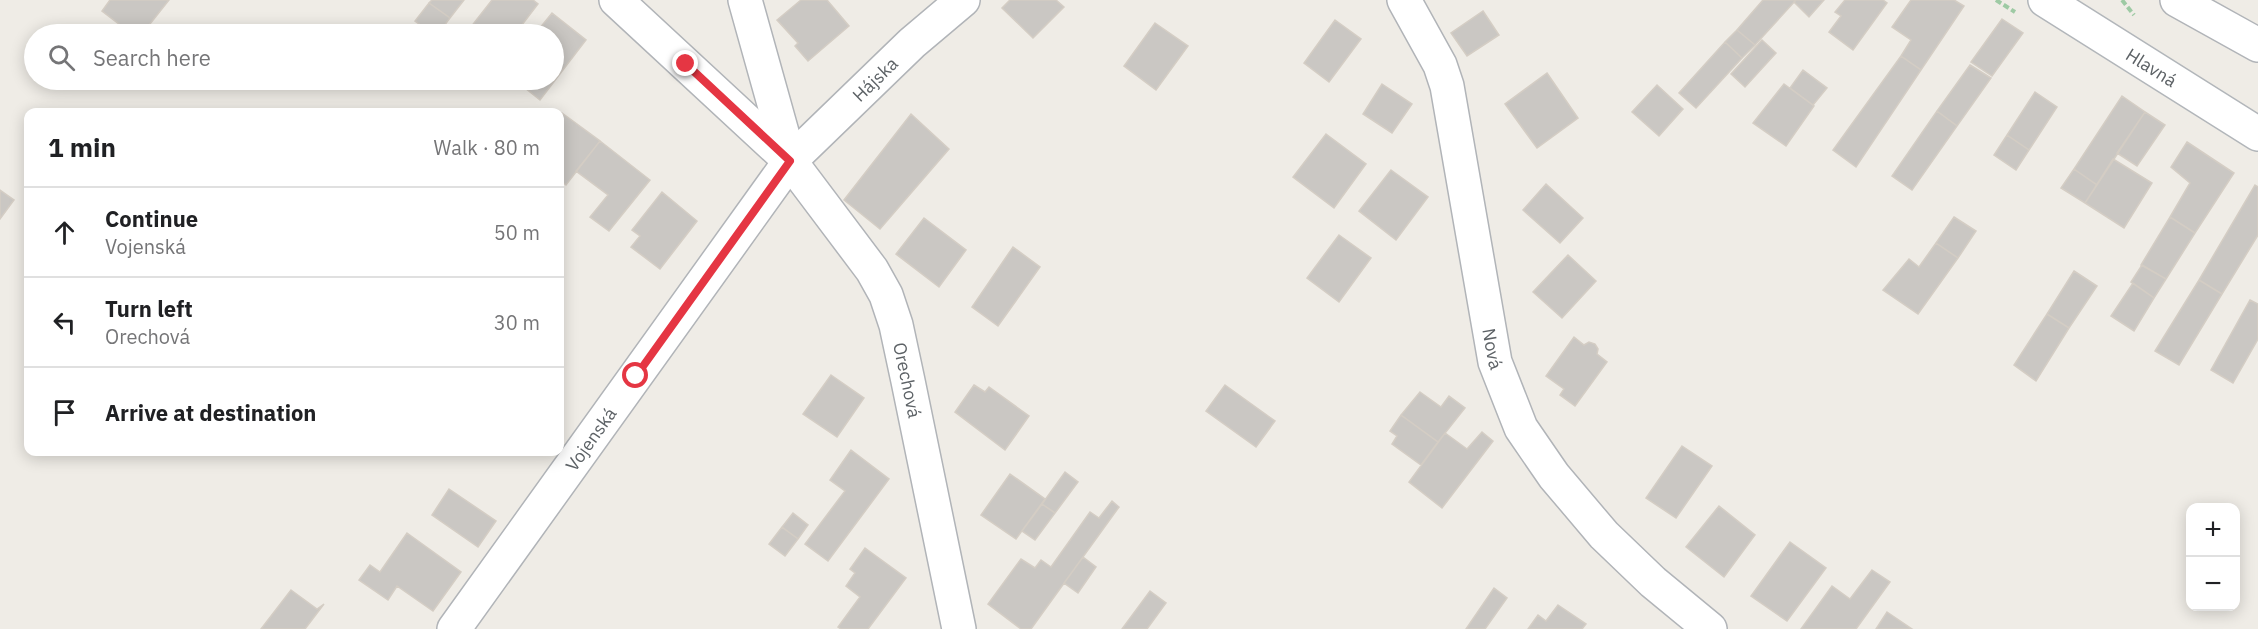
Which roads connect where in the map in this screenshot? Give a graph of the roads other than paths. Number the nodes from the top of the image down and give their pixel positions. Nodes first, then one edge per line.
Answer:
1 (616, 0) edge
2 (745, 0) edge
3 (963, 0) edge
4 (1404, 0) edge
5 (2045, 0) edge
6 (2176, 0) edge
7 (2258, 45) edge
8 (2258, 134) edge
9 (790, 161) junction
10 (454, 629) edge
11 (959, 629) edge
12 (1710, 629) edge

1 - 9 street, Orechová
2 - 9 street, Orechová
3 - 9 street, Hájska
4 - 12 street, Nová
5 - 8 street, Hlavná
6 - 7 street
9 - 10 street, Vojenská
9 - 11 street, Orechová

